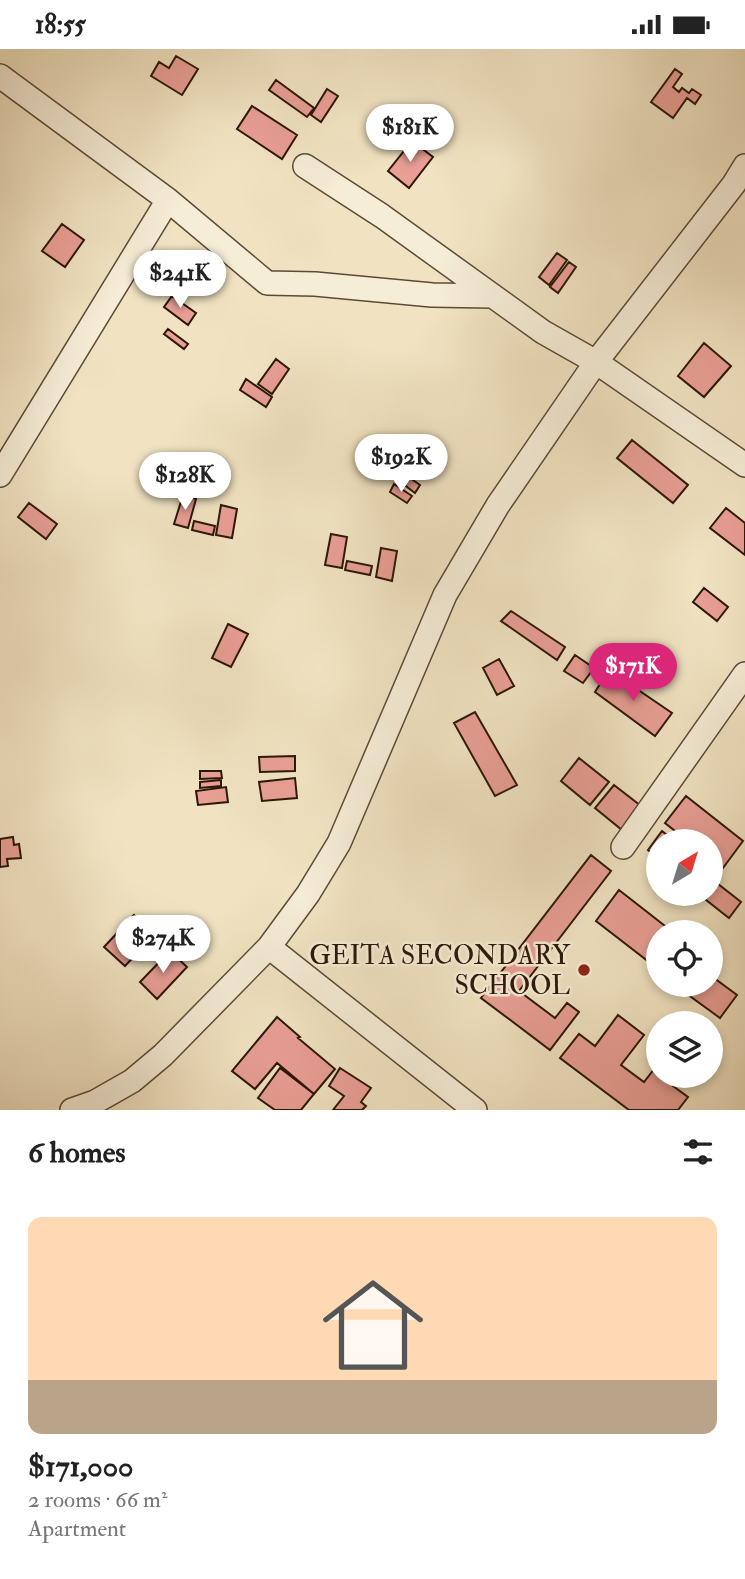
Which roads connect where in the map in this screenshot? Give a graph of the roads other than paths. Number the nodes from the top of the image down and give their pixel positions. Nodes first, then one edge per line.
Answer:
1 (0, 76) edge
2 (305, 166) dead end
3 (745, 166) edge
4 (168, 200) junction
5 (493, 296) junction
6 (596, 362) junction
7 (745, 465) edge
8 (0, 475) edge
9 (745, 674) edge
10 (622, 847) dead end
11 (269, 947) junction
12 (72, 1110) edge
13 (475, 1110) edge

1 - 4 street
2 - 5 street
3 - 6 street
4 - 5 street
4 - 8 street
5 - 6 street
6 - 7 street
6 - 11 street
9 - 10 street
11 - 12 street
11 - 13 street

